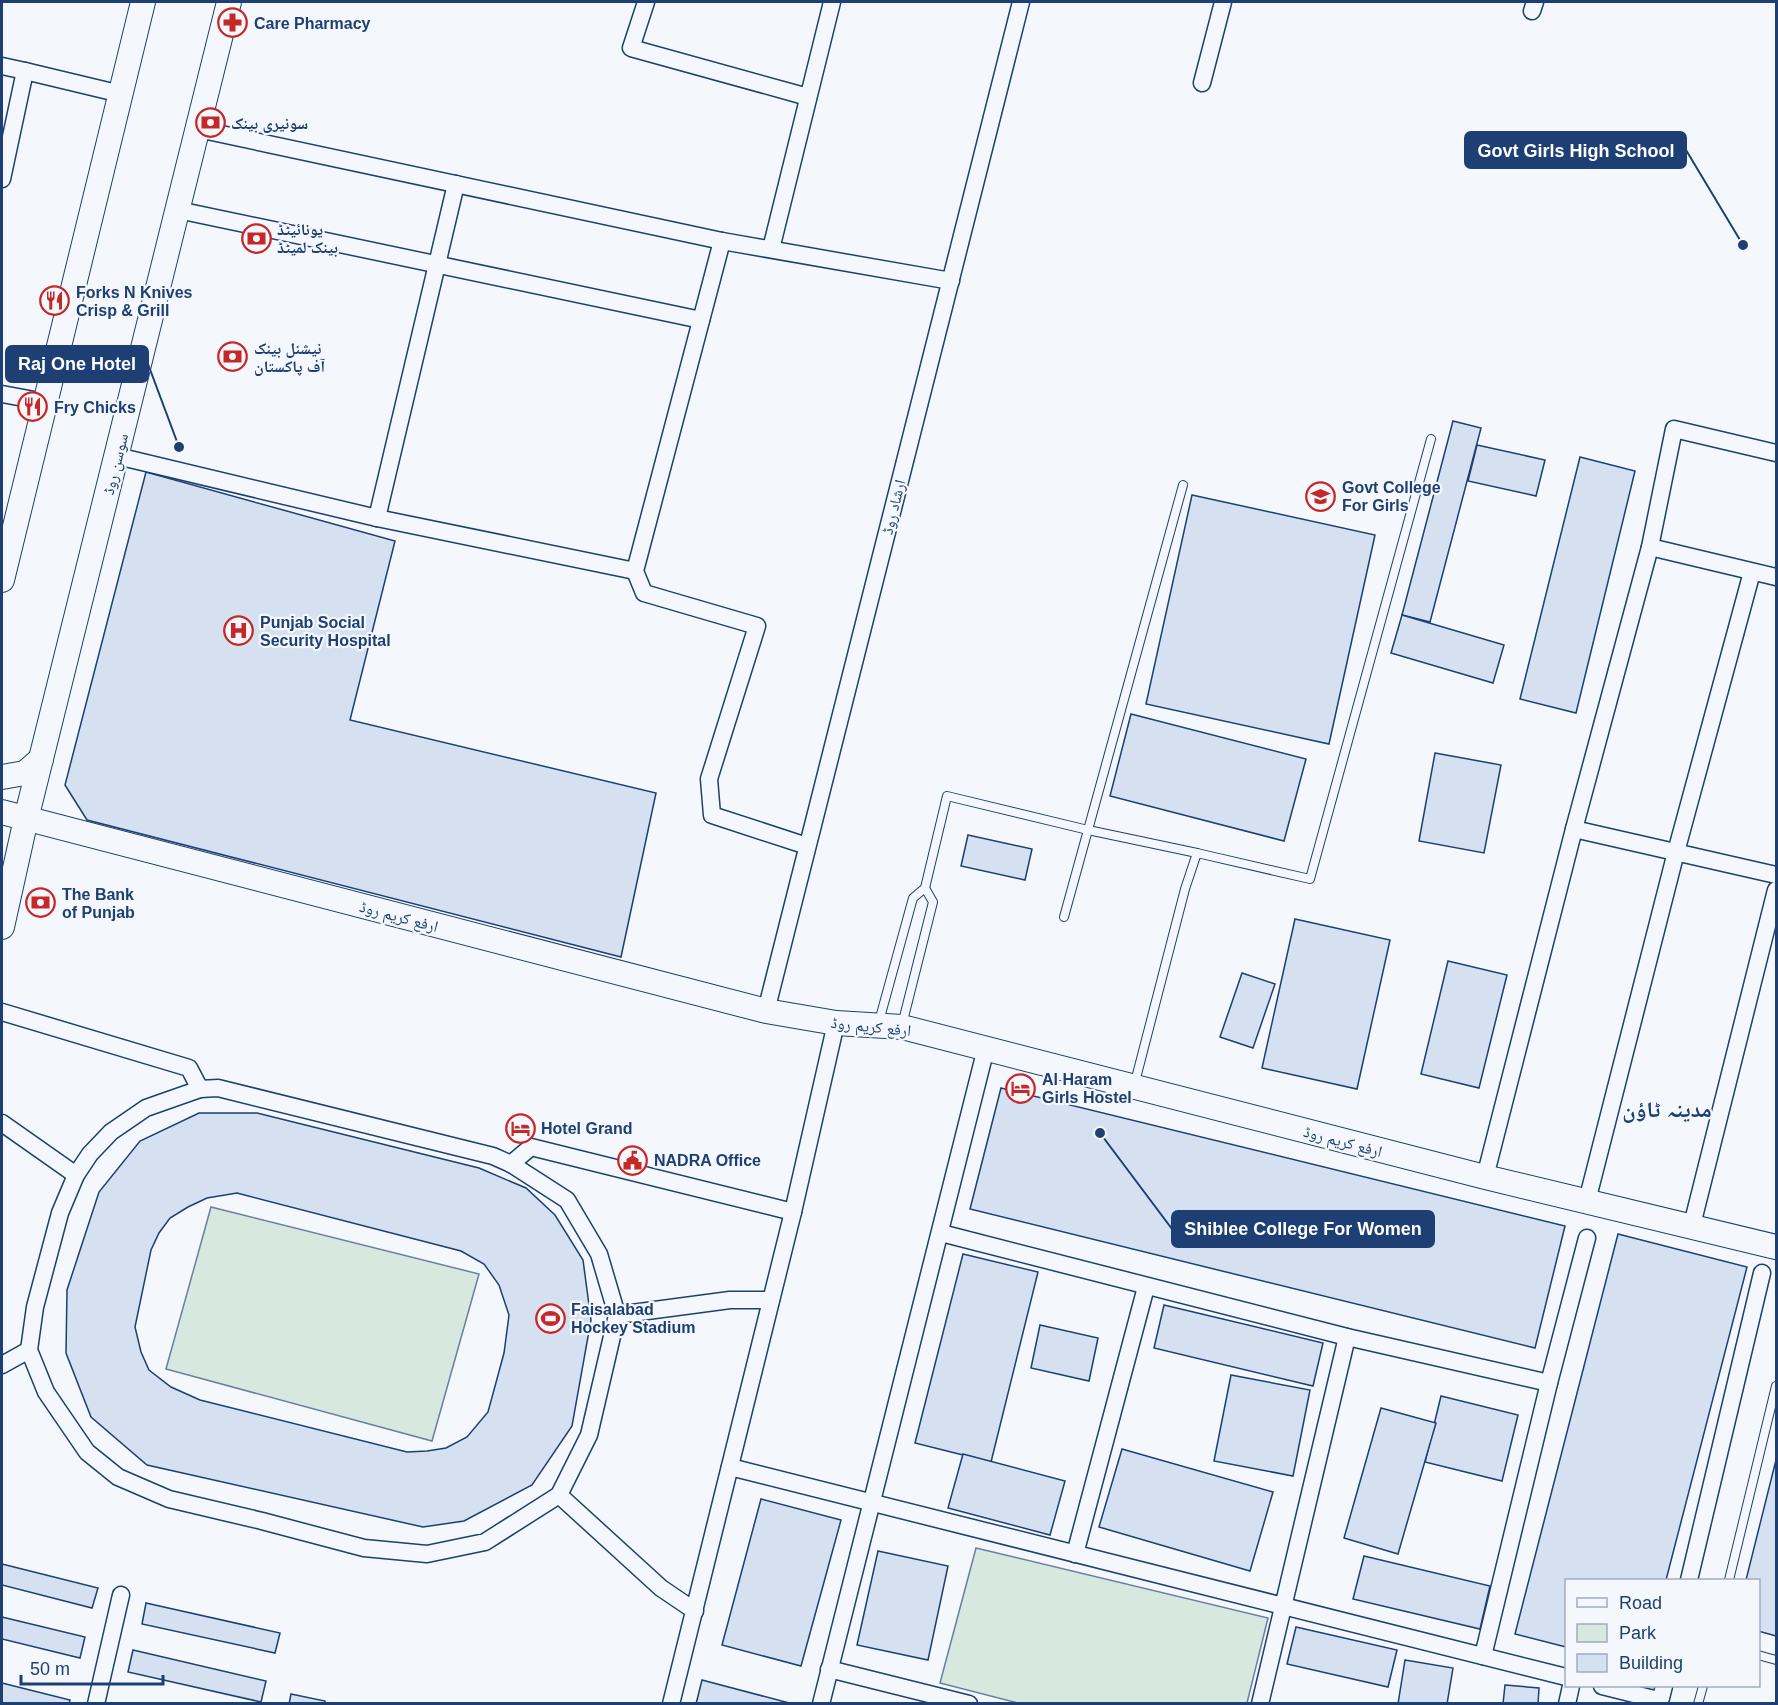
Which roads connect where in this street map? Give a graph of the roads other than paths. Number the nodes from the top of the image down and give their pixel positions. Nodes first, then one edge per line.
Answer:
1 (143, 2) edge
2 (229, 2) edge
3 (646, 2) edge
4 (832, 2) edge
5 (1021, 2) edge
6 (1223, 2) edge
7 (2, 66) edge
8 (25, 71) junction
9 (1202, 83) dead end
10 (121, 94) junction
11 (808, 97) junction
12 (198, 129) junction
13 (2, 179) edge
14 (456, 184) junction
15 (178, 210) junction
16 (722, 241) junction
17 (771, 249) junction
18 (437, 265) junction
19 (951, 281) junction
20 (701, 320) junction
21 (2, 394) edge
22 (45, 402) junction
23 (1431, 439) dead end
24 (1776, 453) edge
25 (117, 456) junction
26 (1183, 485) dead end
27 (377, 518) junction
28 (7, 530) edge
29 (1650, 547) junction
30 (635, 571) junction
31 (1752, 572) junction
32 (1776, 578) edge
33 (2, 580) edge
34 (41, 759) junction
35 (2, 777) edge
36 (2, 812) edge
37 (26, 819) junction
38 (1574, 829) junction
39 (1088, 830) junction
40 (807, 846) junction
41 (1676, 852) junction
42 (1197, 853) junction
43 (1776, 875) edge
44 (925, 888) junction
45 (1776, 890) edge
46 (3, 910) edge
47 (1064, 917) dead end
48 (766, 1011) junction
49 (2, 1012) edge
50 (836, 1023) junction
51 (890, 1026) junction
52 (986, 1048) junction
53 (1133, 1086) junction
54 (200, 1089) junction
55 (2, 1123) edge
56 (511, 1164) junction
57 (76, 1175) junction
58 (1485, 1177) junction
59 (1587, 1201) junction
60 (792, 1212) junction
61 (1692, 1225) junction
62 (941, 1233) junction
63 (1587, 1238) dead end
64 (1776, 1247) edge
65 (1761, 1273) dead end
66 (1146, 1287) junction
67 (771, 1300) junction
68 (617, 1315) junction
69 (1347, 1337) junction
70 (29, 1350) junction
71 (2, 1365) edge
72 (1549, 1383) junction
73 (1776, 1386) edge
74 (730, 1467) junction
75 (559, 1495) junction
76 (870, 1503) junction
77 (1076, 1554) junction
78 (1689, 1579) edge
79 (1729, 1579) edge
80 (121, 1594) dead end
81 (1285, 1606) junction
82 (695, 1611) junction
83 (1483, 1656) junction
84 (1760, 1656) edge
85 (1776, 1660) edge
86 (829, 1669) junction
87 (1565, 1677) edge
88 (1572, 1687) edge
89 (1606, 1687) edge
90 (1664, 1687) edge
91 (1703, 1687) edge
92 (96, 1704) edge
93 (671, 1704) edge
94 (821, 1704) edge
95 (969, 1704) edge
96 (1260, 1704) edge
97 (1567, 1704) edge
98 (1698, 1704) edge

1 - 10 street
2 - 12 street, سوسن روڈ
3 - 11 street
4 - 11 street
5 - 19 street, ارشاد روڈ
6 - 9 street
7 - 8 street
8 - 10 street
8 - 13 street
10 - 22 street
11 - 17 street
12 - 14 street
12 - 15 street, سوسن روڈ
14 - 16 street
14 - 18 street
15 - 18 street
15 - 25 street, سوسن روڈ
16 - 17 street
16 - 20 street
17 - 19 street
18 - 20 street
18 - 27 street
19 - 40 street, ارشاد روڈ
20 - 30 street
21 - 22 street
22 - 28 street
23 - 42 lane
24 - 29 street
25 - 27 street
25 - 34 street, سوسن روڈ
26 - 39 lane
27 - 30 street
28 - 33 street
29 - 31 street
29 - 38 street
30 - 40 street
31 - 32 street
31 - 41 street
34 - 35 street
34 - 37 street, سوسن روڈ
36 - 37 street, ارفع کریم روڈ
37 - 46 street, سوسن روڈ
37 - 48 street, ارفع کریم روڈ
38 - 41 street
38 - 58 street
39 - 42 lane
39 - 44 lane
39 - 47 lane
40 - 48 street, ارشاد روڈ
41 - 43 street
41 - 59 street
42 - 53 lane
44 - 51 lane
44 - 51 lane
45 - 61 street
48 - 50 street, ارفع کریم روڈ
49 - 54 street
50 - 51 street, ارفع کریم روڈ
50 - 60 street
51 - 52 street, ارفع کریم روڈ
52 - 53 street, ارفع کریم روڈ
52 - 62 street
53 - 58 street, ارفع کریم روڈ
54 - 56 street
54 - 57 street
55 - 57 street
56 - 60 street
56 - 68 street
57 - 70 street
58 - 59 street, ارفع کریم روڈ
59 - 61 street, ارفع کریم روڈ
60 - 67 street
61 - 64 street, ارفع کریم روڈ
62 - 66 street
62 - 76 street
63 - 72 street
65 - 78 street
66 - 69 street
66 - 77 street
67 - 68 street
67 - 74 street
68 - 75 street
69 - 72 street
69 - 81 street
70 - 71 street
70 - 75 street
72 - 83 street
73 - 79 lane
74 - 76 street
74 - 82 street
75 - 82 street
76 - 77 street
76 - 86 street
77 - 81 street
80 - 92 street
81 - 83 street
81 - 96 street
82 - 93 street
83 - 87 street
84 - 85 lane
86 - 94 street
86 - 95 street
88 - 97 street
89 - 90 street
91 - 98 lane

